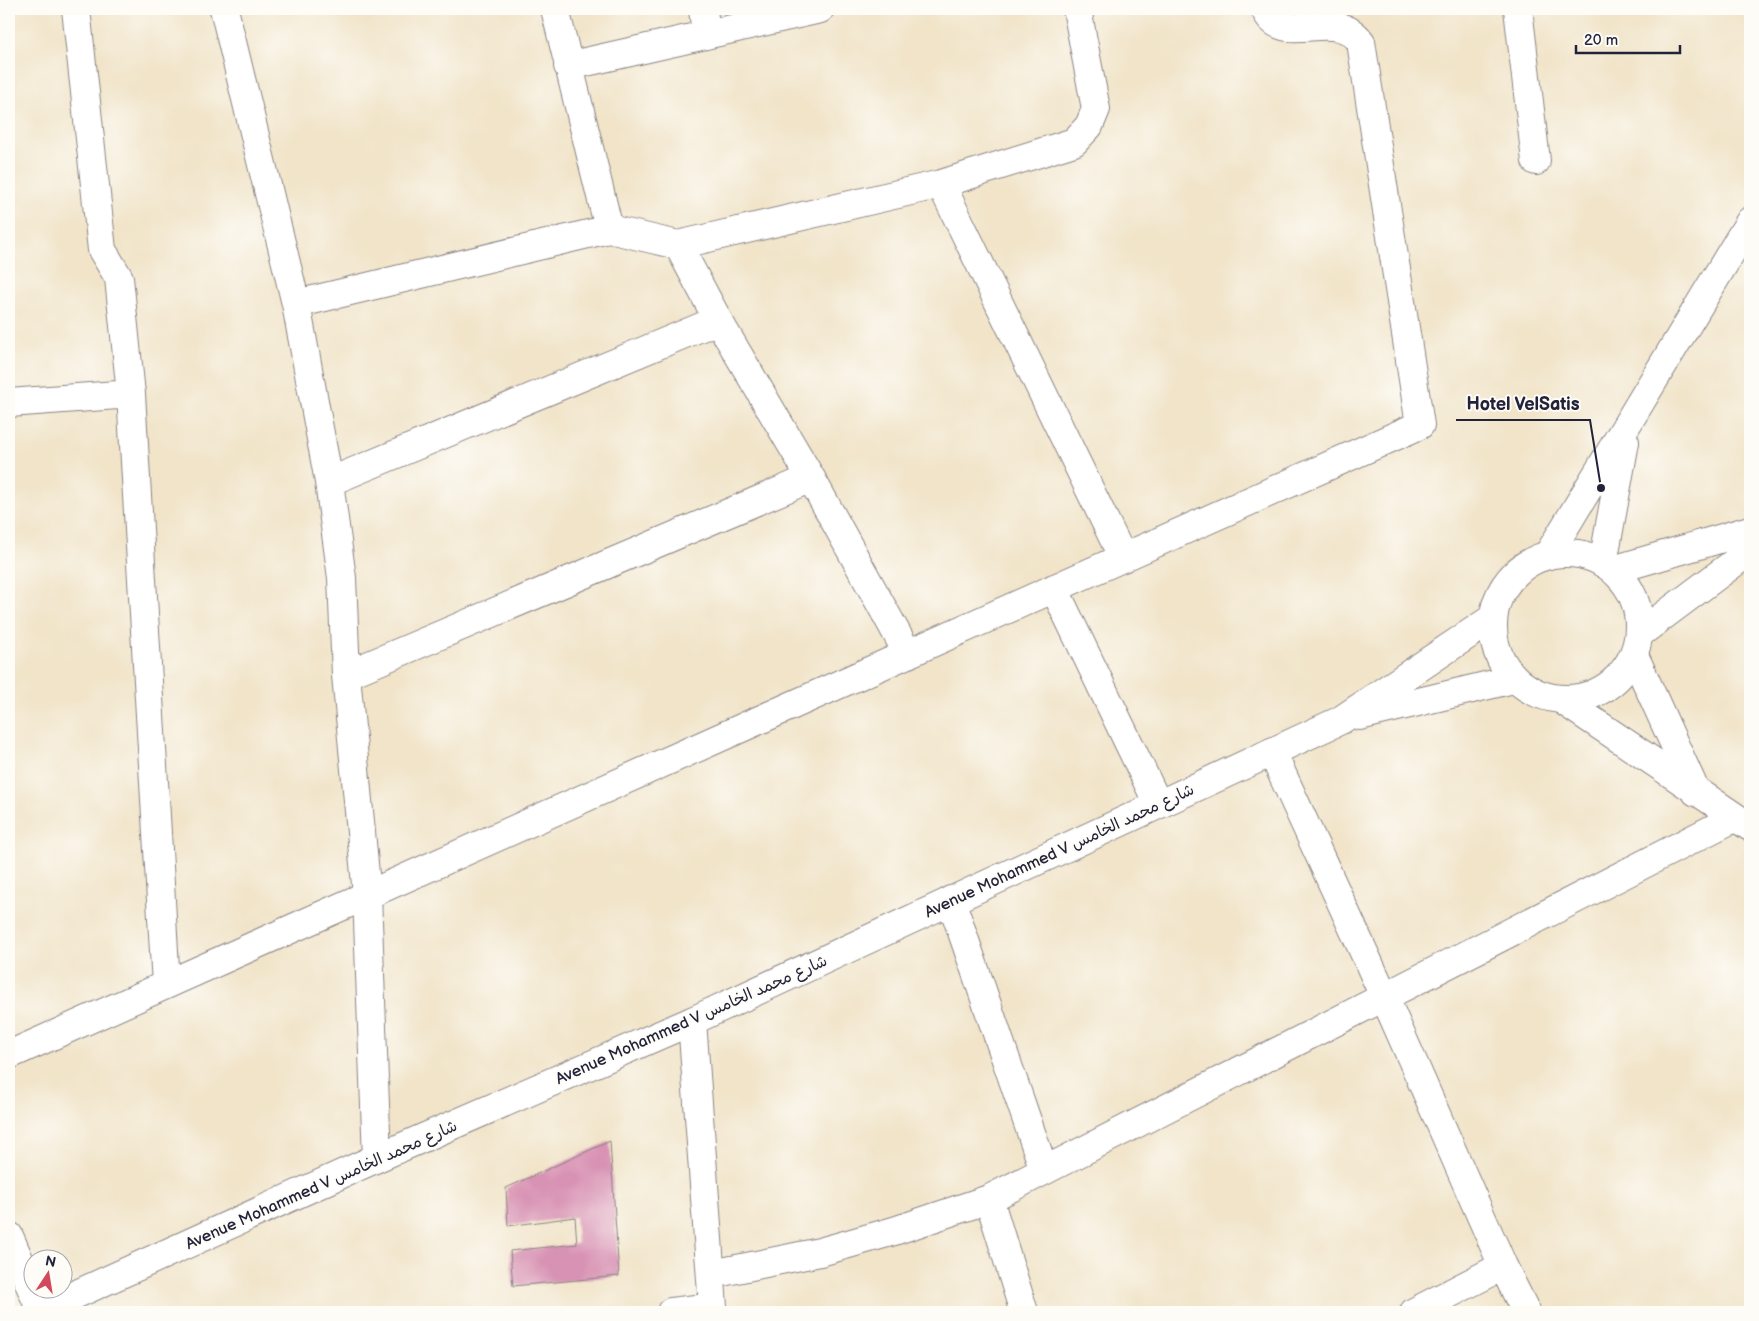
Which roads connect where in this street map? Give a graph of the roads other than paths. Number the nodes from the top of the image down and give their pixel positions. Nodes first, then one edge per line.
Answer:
1 (76, 9) edge
2 (224, 9) edge
3 (555, 9) edge
4 (820, 9) edge
5 (1077, 9) edge
6 (1265, 9) edge
7 (1518, 9) edge
8 (704, 22) edge
9 (568, 66) junction
10 (1536, 161) dead end
11 (941, 184) junction
12 (1750, 221) edge
13 (609, 229) junction
14 (678, 245) junction
15 (296, 304) junction
16 (718, 320) junction
17 (131, 394) junction
18 (9, 404) edge
19 (1628, 426) junction
20 (811, 478) junction
21 (329, 482) junction
22 (1750, 530) edge
23 (1750, 551) edge
24 (1548, 555) junction
25 (1123, 558) junction
26 (1608, 566) junction
27 (1054, 588) junction
28 (1493, 618) junction
29 (1637, 645) junction
30 (908, 654) junction
31 (346, 675) junction
32 (1514, 678) junction
33 (1562, 700) junction
34 (1341, 720) junction
35 (1272, 752) junction
36 (1697, 793) junction
37 (1158, 804) junction
38 (1742, 823) edge
39 (367, 895) junction
40 (951, 900) junction
41 (166, 985) junction
42 (1384, 996) junction
43 (692, 1021) junction
44 (9, 1055) edge
45 (377, 1158) junction
46 (1044, 1170) junction
47 (989, 1198) junction
48 (9, 1236) edge
49 (1503, 1266) junction
50 (712, 1274) junction
51 (713, 1309) edge
52 (39, 1311) edge
53 (671, 1312) edge
54 (1024, 1312) edge
55 (1414, 1312) edge
56 (1526, 1312) edge

1 - 17 street
2 - 15 street
3 - 9 street
4 - 8 street
5 - 11 street
6 - 25 street
7 - 10 street
8 - 9 street
9 - 13 street
11 - 14 street
11 - 25 street
12 - 19 street
13 - 14 street
13 - 15 street
14 - 16 street
15 - 21 street
16 - 20 street
16 - 21 street
17 - 18 street
17 - 41 street
19 - 24 street
19 - 26 street
20 - 30 street
20 - 31 street
21 - 31 street
22 - 26 street
23 - 29 street
24 - 26 street
24 - 28 street
25 - 27 street
26 - 29 street
27 - 30 street
27 - 37 street
28 - 32 street
28 - 34 street, Avenue Mohammed V شارع محمد الخامس
29 - 33 street
29 - 36 street
30 - 39 street
31 - 39 street
32 - 33 street
32 - 34 street, Avenue Mohammed V شارع محمد الخامس
33 - 36 street
34 - 35 street, Avenue Mohammed V شارع محمد الخامس
35 - 37 street, Avenue Mohammed V شارع محمد الخامس
35 - 42 street
36 - 38 street
37 - 40 street, Avenue Mohammed V شارع محمد الخامس
38 - 42 street
39 - 41 street
39 - 45 street
40 - 43 street, Avenue Mohammed V شارع محمد الخامس
40 - 46 street
41 - 44 street
42 - 46 street
42 - 49 street
43 - 45 street, Avenue Mohammed V شارع محمد الخامس
43 - 50 street
45 - 52 street, Avenue Mohammed V شارع محمد الخامس
46 - 47 street
47 - 50 street
47 - 54 street
48 - 52 street
49 - 55 street
49 - 56 street
50 - 51 street
51 - 53 street

